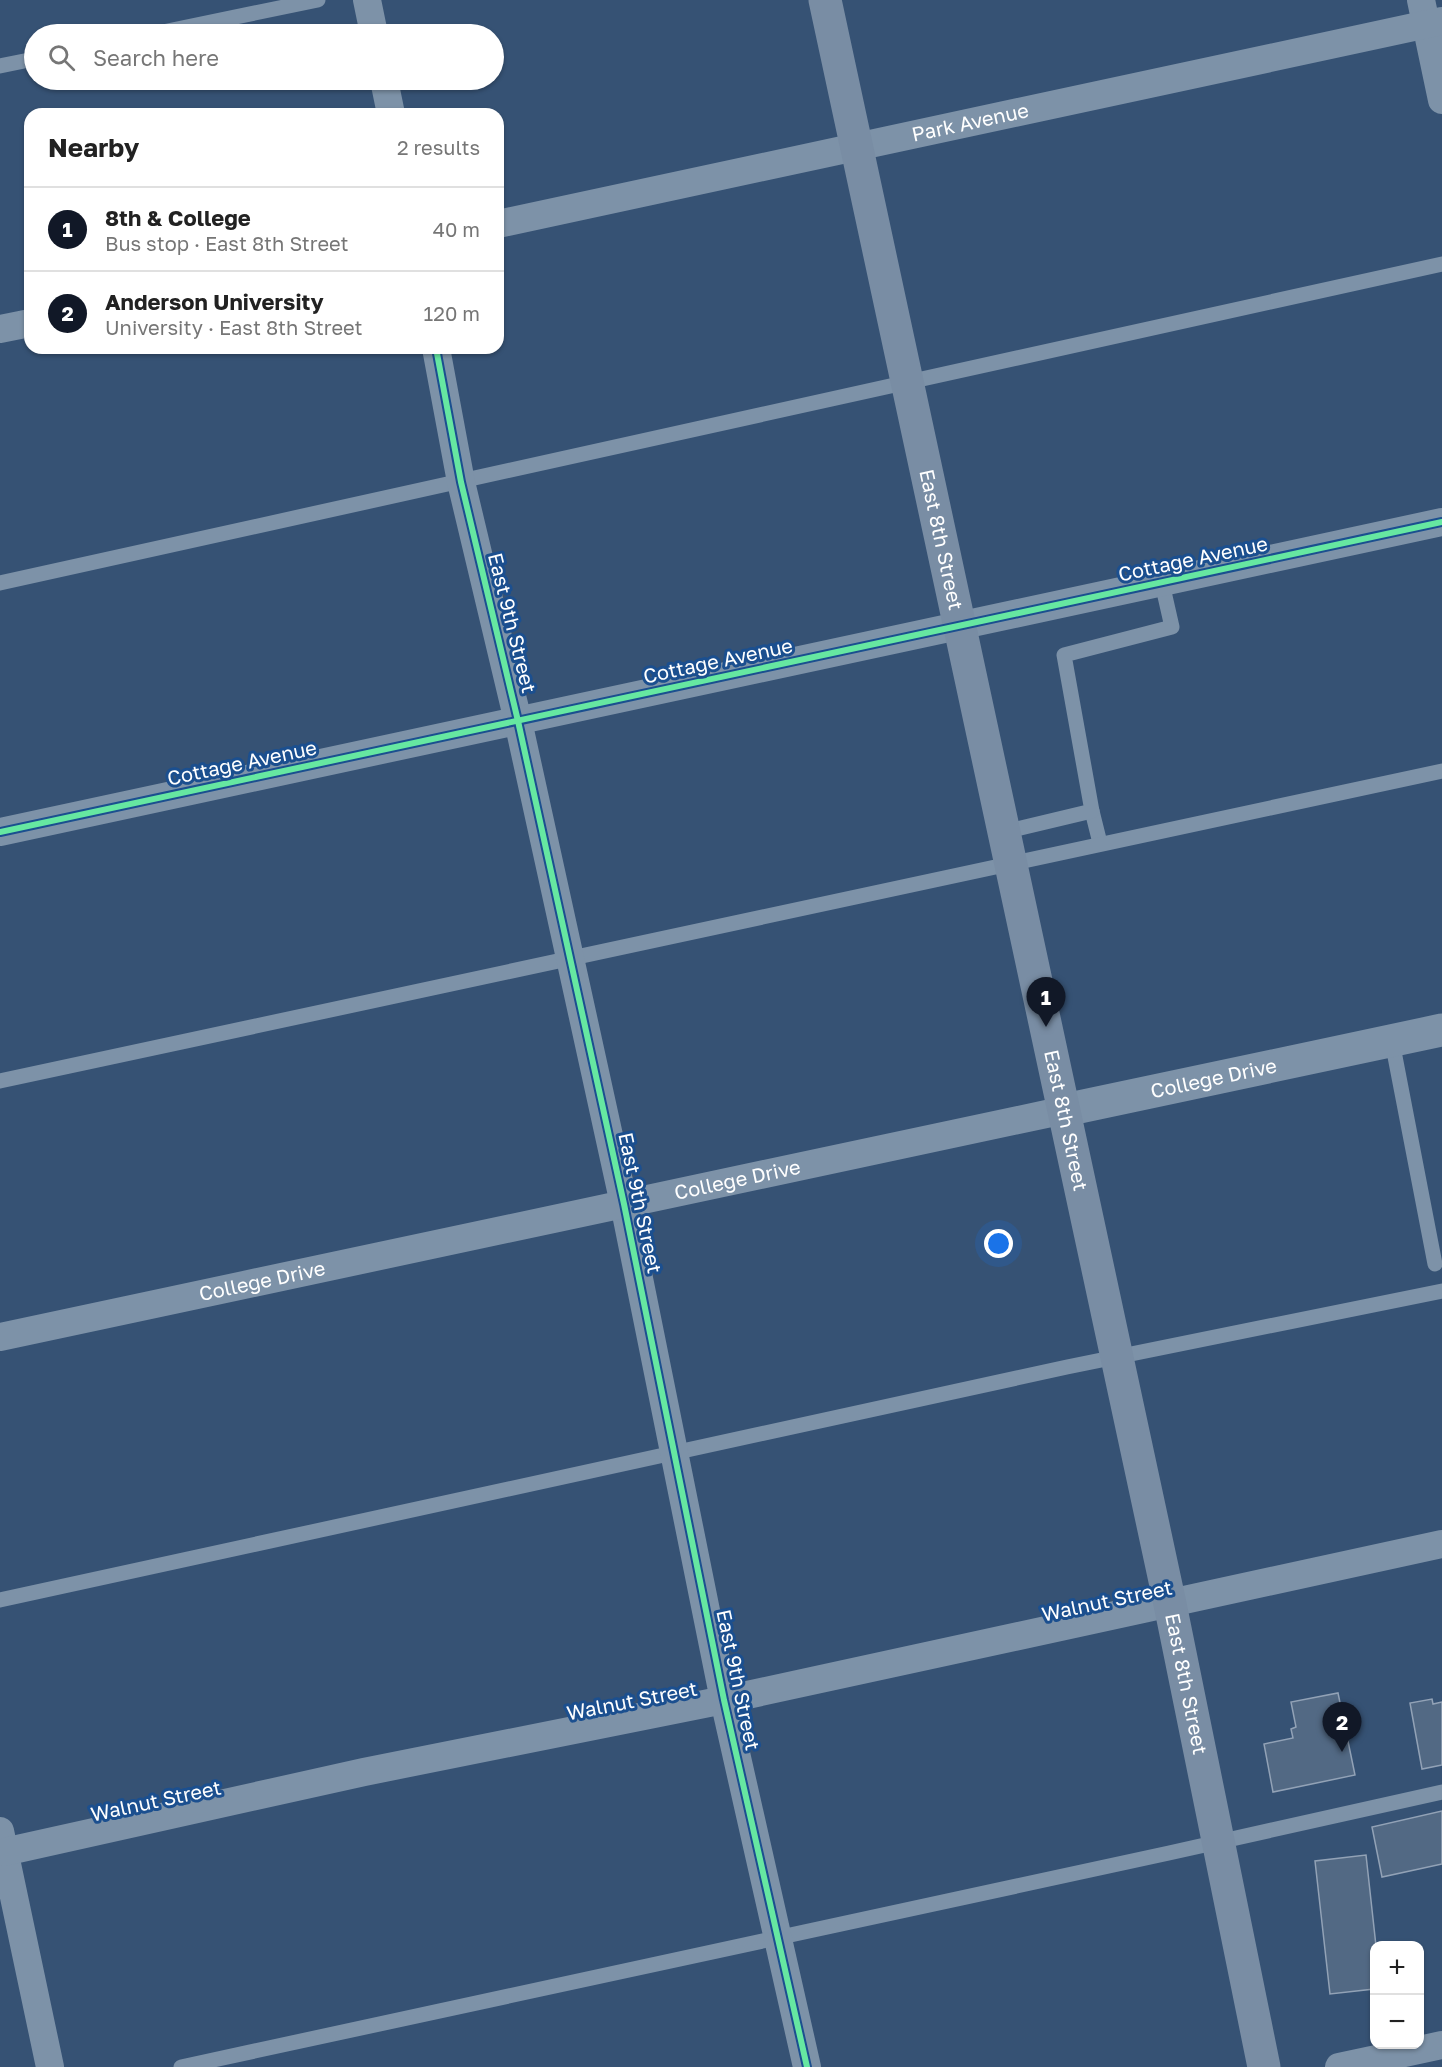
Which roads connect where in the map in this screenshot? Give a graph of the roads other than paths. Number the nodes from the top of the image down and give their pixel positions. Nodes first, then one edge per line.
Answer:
1 (318, 0) edge
2 (367, 0) edge
3 (825, 0) edge
4 (1430, 15) edge
5 (202, 24) edge
6 (372, 24) edge
7 (24, 61) edge
8 (0, 66) edge
9 (386, 90) edge
10 (1442, 100) edge
11 (390, 108) edge
12 (856, 146) junction
13 (504, 223) edge
14 (1442, 264) edge
15 (24, 324) edge
16 (0, 329) edge
17 (437, 354) edge
18 (907, 382) junction
19 (461, 482) junction
20 (1442, 522) edge
21 (0, 583) edge
22 (1162, 583) junction
23 (959, 626) junction
24 (518, 721) junction
25 (1442, 771) edge
26 (1092, 811) junction
27 (0, 832) edge
28 (1004, 832) junction
29 (1100, 843) junction
30 (1011, 864) junction
31 (570, 959) junction
32 (1442, 1030) edge
33 (1392, 1041) junction
34 (0, 1081) edge
35 (1065, 1110) junction
36 (624, 1204) junction
37 (1436, 1264) dead end
38 (1442, 1291) edge
39 (0, 1337) edge
40 (1117, 1357) junction
41 (675, 1453) junction
42 (1442, 1544) edge
43 (0, 1600) edge
44 (1170, 1605) junction
45 (724, 1700) junction
46 (1442, 1792) edge
47 (1218, 1842) junction
48 (1, 1845) edge
49 (778, 1938) junction
50 (1442, 2045) edge
51 (50, 2067) edge
52 (181, 2067) edge
53 (807, 2067) edge
54 (1264, 2067) edge
55 (1340, 2067) edge

1 - 5 lane
2 - 6 street
3 - 12 main road, East 8th Street
4 - 10 street
4 - 12 street, Park Avenue
7 - 8 lane
9 - 11 street
12 - 13 street, Park Avenue
12 - 18 main road, East 8th Street
14 - 18 lane
15 - 16 street
17 - 19 street, East 9th Street
18 - 19 lane
18 - 23 main road, East 8th Street
19 - 21 lane
19 - 24 street, East 9th Street
20 - 22 street, Cottage Avenue
22 - 23 street, Cottage Avenue
22 - 26 lane
23 - 24 street, Cottage Avenue
23 - 28 main road, East 8th Street
24 - 27 street, Cottage Avenue
24 - 31 street, East 9th Street
25 - 29 lane
26 - 28 lane
26 - 29 lane
28 - 30 main road, East 8th Street
29 - 30 lane
30 - 31 lane
30 - 35 main road, East 8th Street
31 - 34 lane
31 - 36 street, East 9th Street
32 - 33 street, College Drive
33 - 35 street, College Drive
33 - 37 lane
35 - 36 street, College Drive
35 - 40 main road, East 8th Street
36 - 39 street, College Drive
36 - 41 street, East 9th Street
38 - 40 lane
40 - 41 lane
40 - 44 main road, East 8th Street
41 - 43 lane
41 - 45 street, East 9th Street
42 - 44 street, Walnut Street
44 - 45 street, Walnut Street
44 - 47 main road, East 8th Street
45 - 48 street, Walnut Street
45 - 49 street, East 9th Street
46 - 47 lane
47 - 49 lane
47 - 54 main road, East 8th Street
48 - 51 street
49 - 52 lane
49 - 53 street, East 9th Street
50 - 55 street

